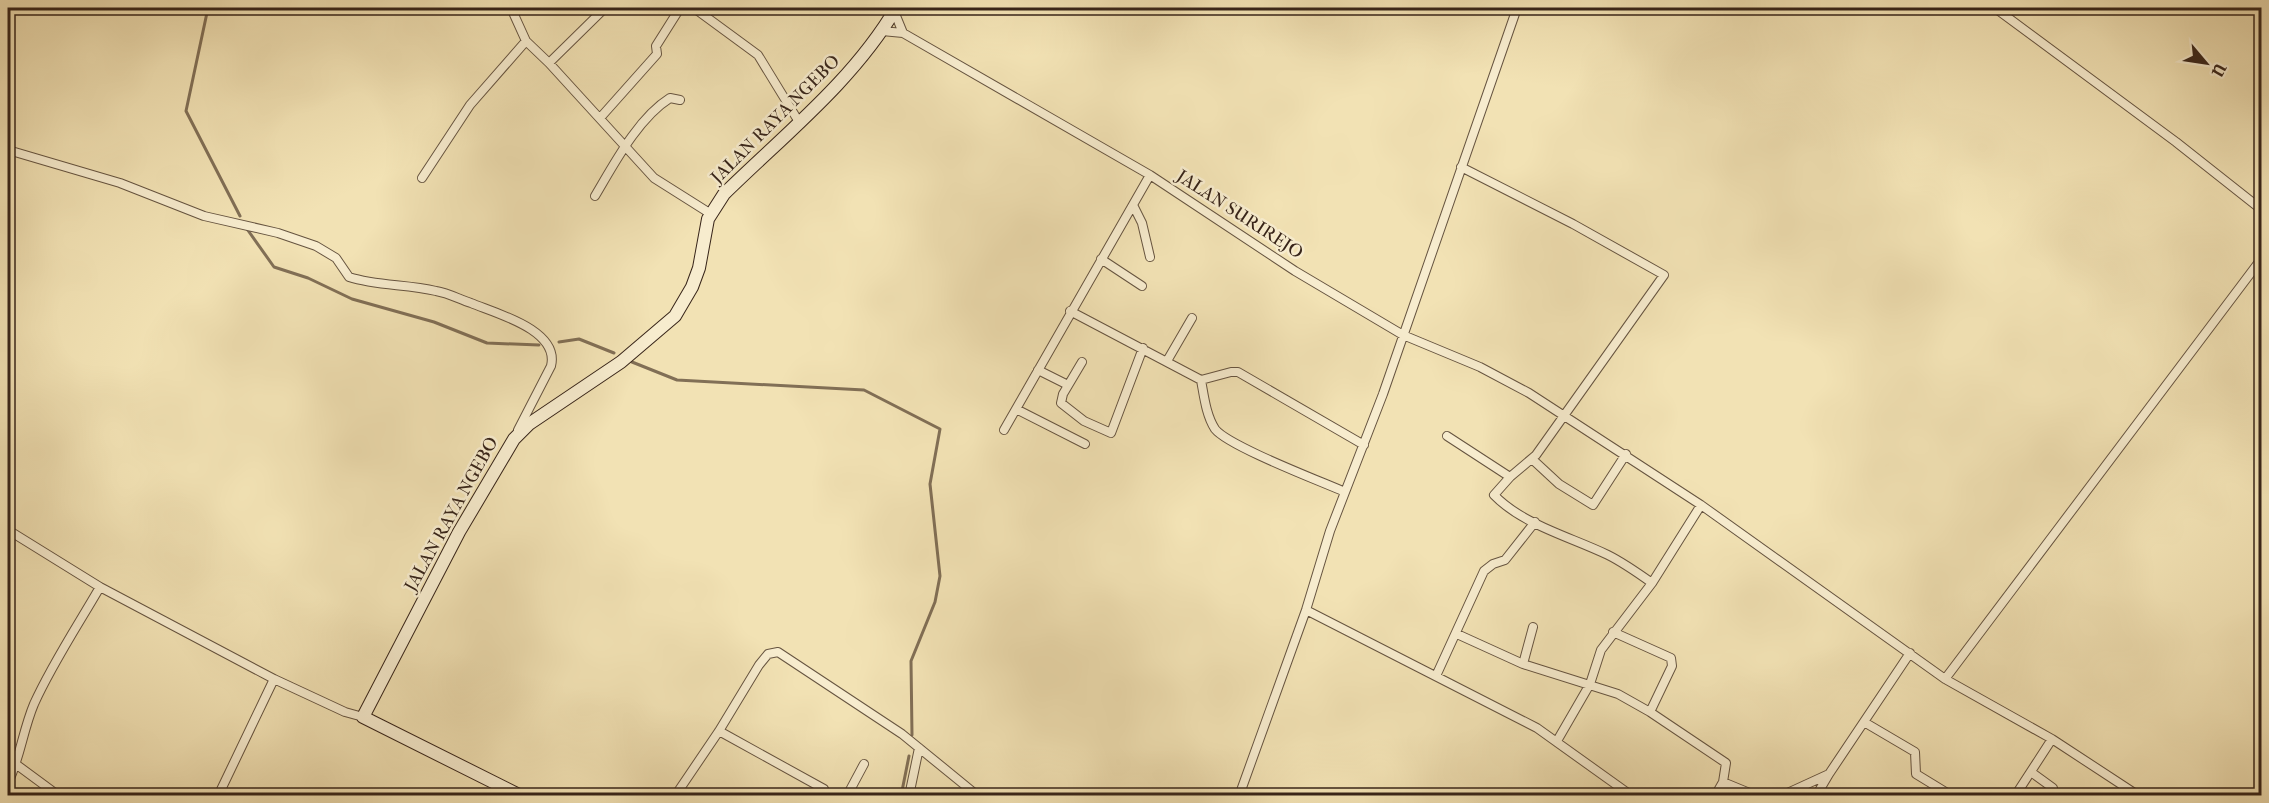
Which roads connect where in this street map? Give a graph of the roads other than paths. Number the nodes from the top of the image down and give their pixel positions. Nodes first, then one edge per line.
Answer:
1 (511, 8) edge
2 (605, 8) edge
3 (680, 8) edge
4 (694, 8) edge
5 (1517, 8) edge
6 (1995, 8) edge
7 (895, 9) edge
8 (882, 31) junction
9 (903, 33) junction
10 (526, 41) junction
11 (549, 63) junction
12 (681, 100) dead end
13 (600, 118) junction
14 (799, 122) junction
15 (626, 145) junction
16 (8, 150) edge
17 (1461, 167) junction
18 (1150, 175) junction
19 (422, 178) dead end
20 (595, 196) dead end
21 (1132, 205) junction
22 (2262, 210) edge
23 (711, 214) junction
24 (1150, 256) dead end
25 (2262, 258) edge
26 (1101, 259) junction
27 (1142, 286) dead end
28 (1070, 311) junction
29 (1192, 318) dead end
30 (1403, 334) junction
31 (1143, 348) junction
32 (1167, 361) junction
33 (1082, 362) dead end
34 (1038, 370) junction
35 (1201, 380) junction
36 (1068, 385) junction
37 (1016, 409) junction
38 (1562, 415) junction
39 (1004, 430) dead end
40 (1447, 436) dead end
41 (514, 439) junction
42 (1085, 444) dead end
43 (1364, 445) junction
44 (1626, 454) junction
45 (1532, 459) junction
46 (1510, 477) junction
47 (1345, 492) junction
48 (1701, 505) junction
49 (1535, 522) junction
50 (8, 530) edge
51 (1652, 583) junction
52 (100, 587) junction
53 (1306, 610) junction
54 (1533, 627) dead end
55 (1613, 632) junction
56 (1457, 634) junction
57 (1910, 653) junction
58 (1523, 663) junction
59 (1437, 676) junction
60 (274, 679) junction
61 (1945, 680) junction
62 (1590, 684) junction
63 (1650, 712) junction
64 (363, 717) junction
65 (1864, 722) junction
66 (719, 731) junction
67 (2052, 739) junction
68 (1557, 741) junction
69 (919, 748) junction
70 (864, 764) dead end
71 (17, 765) junction
72 (2031, 772) junction
73 (1829, 774) junction
74 (1723, 782) junction
75 (8, 783) edge
76 (827, 794) edge
77 (59, 795) edge
78 (218, 795) edge
79 (521, 795) edge
80 (675, 795) edge
81 (838, 795) edge
82 (843, 795) edge
83 (909, 795) edge
84 (978, 795) edge
85 (1239, 795) edge
86 (1632, 795) edge
87 (1714, 795) edge
88 (1757, 795) edge
89 (1781, 795) edge
90 (1815, 795) edge
91 (1952, 795) edge
92 (2015, 795) edge
93 (2054, 795) edge
94 (2139, 795) edge

1 - 10 street
2 - 11 street
3 - 13 street
4 - 14 street
5 - 17 street
6 - 22 street
7 - 8 street, JALAN RAYA NGEBO
7 - 9 street
8 - 9 street, JALAN SURIREJO
8 - 14 street, JALAN RAYA NGEBO
9 - 18 street, JALAN SURIREJO
10 - 11 street
10 - 19 street
11 - 13 street
12 - 15 street
13 - 15 street
14 - 23 street, JALAN RAYA NGEBO
15 - 20 street
15 - 23 street
16 - 41 street
17 - 30 street
17 - 38 street
18 - 21 street
18 - 30 street, JALAN SURIREJO
21 - 24 street
21 - 26 street
23 - 41 street, JALAN RAYA NGEBO
25 - 61 street
26 - 27 street
26 - 28 street
28 - 31 street
28 - 34 street
29 - 32 street
30 - 38 street, JALAN SURIREJO
30 - 43 street
31 - 32 street
31 - 36 street
32 - 35 street
33 - 36 street
34 - 36 street
34 - 37 street
35 - 43 street
35 - 47 street
37 - 39 street
37 - 42 street
38 - 44 street, JALAN SURIREJO
38 - 45 street
40 - 46 street
41 - 64 street, JALAN RAYA NGEBO
43 - 47 street
44 - 45 street
44 - 48 street, JALAN SURIREJO
45 - 46 street
46 - 49 street
47 - 53 street
48 - 51 street
48 - 57 street, JALAN SURIREJO
49 - 51 street
49 - 56 street
50 - 52 street
51 - 55 street
52 - 60 street
52 - 71 street
53 - 59 street
53 - 85 street
54 - 58 street
55 - 62 street
55 - 63 street
56 - 58 street
56 - 59 street
57 - 61 street, JALAN SURIREJO
57 - 65 street
58 - 62 street
59 - 68 street
60 - 64 street
60 - 78 street
61 - 67 street, JALAN SURIREJO
62 - 63 street
62 - 68 street
63 - 74 street
64 - 79 street
65 - 73 street
65 - 91 street
66 - 69 street
66 - 76 street
66 - 80 street
67 - 72 street
67 - 94 street, JALAN SURIREJO
68 - 86 street
69 - 83 street
69 - 84 street
70 - 82 street
71 - 75 street
71 - 77 street
72 - 92 street
72 - 93 street
73 - 89 street
73 - 90 street
74 - 87 street
74 - 88 street
76 - 81 street

